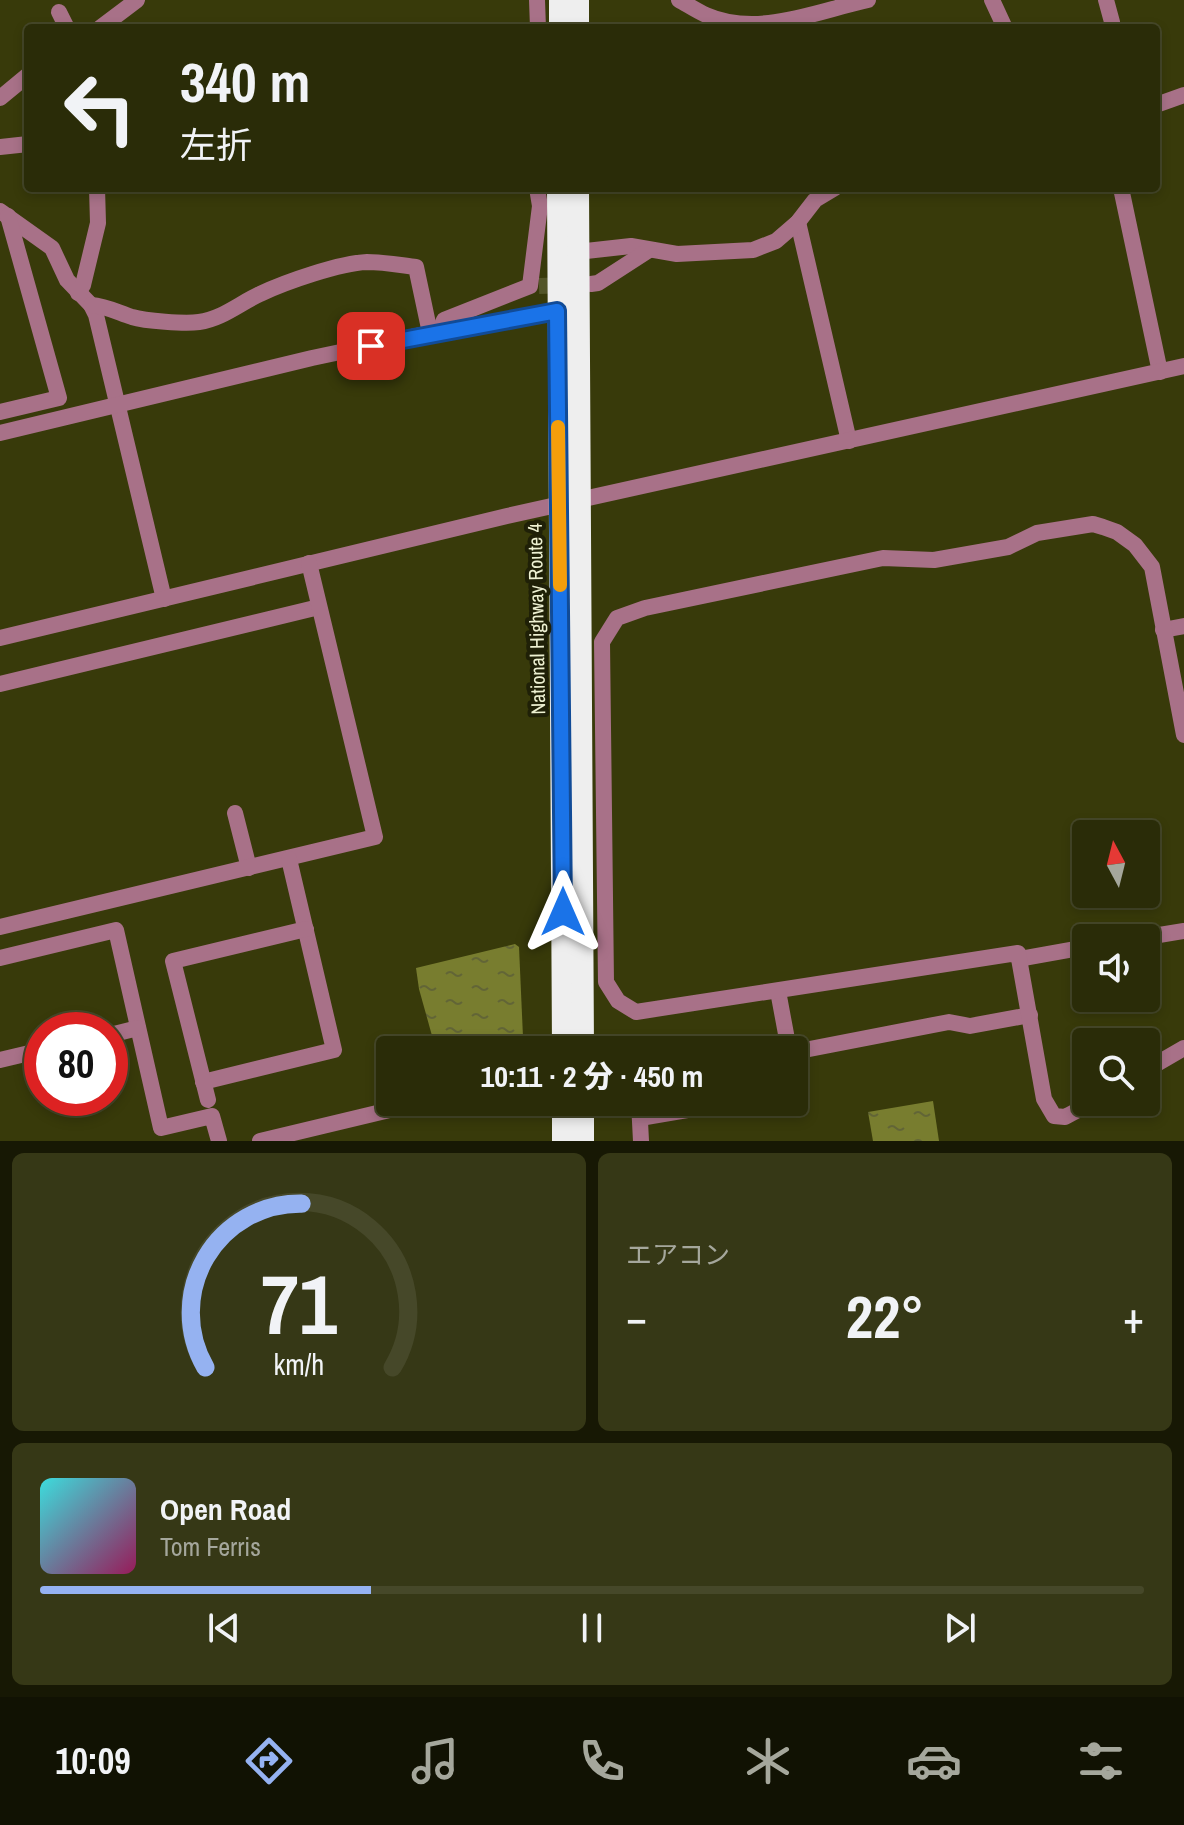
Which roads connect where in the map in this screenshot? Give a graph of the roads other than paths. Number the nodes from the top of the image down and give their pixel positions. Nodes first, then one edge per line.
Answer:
1 (137, 0) edge
2 (537, 0) edge
3 (560, 0) edge
4 (578, 0) edge
5 (679, 0) edge
6 (868, 0) edge
7 (992, 0) edge
8 (1106, 0) edge
9 (59, 12) dead end
10 (1112, 22) dead end
11 (65, 24) edge
12 (105, 24) edge
13 (538, 24) edge
14 (560, 24) edge
15 (578, 24) edge
16 (741, 24) edge
17 (785, 24) edge
18 (1003, 24) edge
19 (24, 77) edge
20 (2, 90) edge
21 (1184, 95) edge
22 (1160, 104) edge
23 (24, 144) edge
24 (0, 147) edge
25 (97, 192) edge
26 (538, 192) edge
27 (558, 192) edge
28 (578, 192) edge
29 (1122, 192) edge
30 (812, 194) edge
31 (4, 214) edge
32 (798, 222) junction
33 (649, 250) junction
34 (577, 252) junction
35 (591, 284) dead end
36 (78, 293) junction
37 (91, 305) junction
38 (557, 311) junction
39 (434, 333) junction
40 (1184, 366) edge
41 (1160, 372) junction
42 (118, 405) junction
43 (0, 412) edge
44 (0, 433) edge
45 (849, 441) junction
46 (568, 504) junction
47 (309, 563) junction
48 (164, 599) junction
49 (319, 607) junction
50 (1184, 626) edge
51 (1163, 630) junction
52 (0, 638) edge
53 (0, 684) edge
54 (1184, 735) edge
55 (235, 813) dead end
56 (289, 859) junction
57 (249, 868) junction
58 (0, 927) edge
59 (306, 929) junction
60 (1184, 931) edge
61 (1160, 935) edge
62 (1072, 950) edge
63 (0, 958) edge
64 (1019, 959) junction
65 (778, 991) junction
66 (1030, 1015) junction
67 (138, 1028) junction
68 (128, 1030) edge
69 (563, 1036) edge
70 (583, 1036) edge
71 (788, 1036) edge
72 (808, 1048) edge
73 (1184, 1048) edge
74 (24, 1054) edge
75 (0, 1060) edge
76 (1160, 1062) edge
77 (203, 1082) junction
78 (208, 1100) dead end
79 (376, 1113) edge
80 (1072, 1113) edge
81 (563, 1116) edge
82 (583, 1116) edge
83 (640, 1116) edge
84 (335, 1123) junction
85 (219, 1141) edge
86 (260, 1141) edge
87 (337, 1141) edge
88 (563, 1141) edge
89 (583, 1141) edge
90 (641, 1141) edge

1 - 12 street
2 - 13 street
3 - 14 highway
4 - 15 highway
5 - 16 street
6 - 17 street
7 - 18 street
8 - 10 street
9 - 11 street
19 - 20 street
21 - 22 street
23 - 24 street
25 - 36 street
26 - 39 street
27 - 38 highway, National Highway Route 4
28 - 34 highway, National Highway Route 4
29 - 41 street
30 - 32 street
31 - 36 street
31 - 43 street
32 - 33 street
32 - 45 street
33 - 34 street
33 - 35 street
34 - 46 highway, National Highway Route 4
36 - 37 street
37 - 39 street
37 - 42 street
38 - 39 street
38 - 46 highway, National Highway Route 4
39 - 42 street
40 - 41 street
41 - 45 street
42 - 44 street
42 - 48 street
45 - 46 street
46 - 47 street
46 - 69 highway, National Highway Route 4
46 - 70 highway, National Highway Route 4
47 - 48 street
47 - 49 street
48 - 52 street
49 - 53 street
49 - 56 street
50 - 51 street
51 - 54 street
51 - 65 street
55 - 57 street
56 - 57 street
56 - 59 street
57 - 58 street
59 - 77 street
59 - 77 street
60 - 61 street
62 - 64 street
63 - 67 street
64 - 65 street
64 - 66 street
65 - 71 street
66 - 72 street
66 - 80 street
67 - 68 street
67 - 85 street
73 - 76 street
74 - 75 street
77 - 78 street
79 - 84 street
81 - 88 highway
82 - 89 highway
83 - 90 street
84 - 86 street
84 - 87 street

